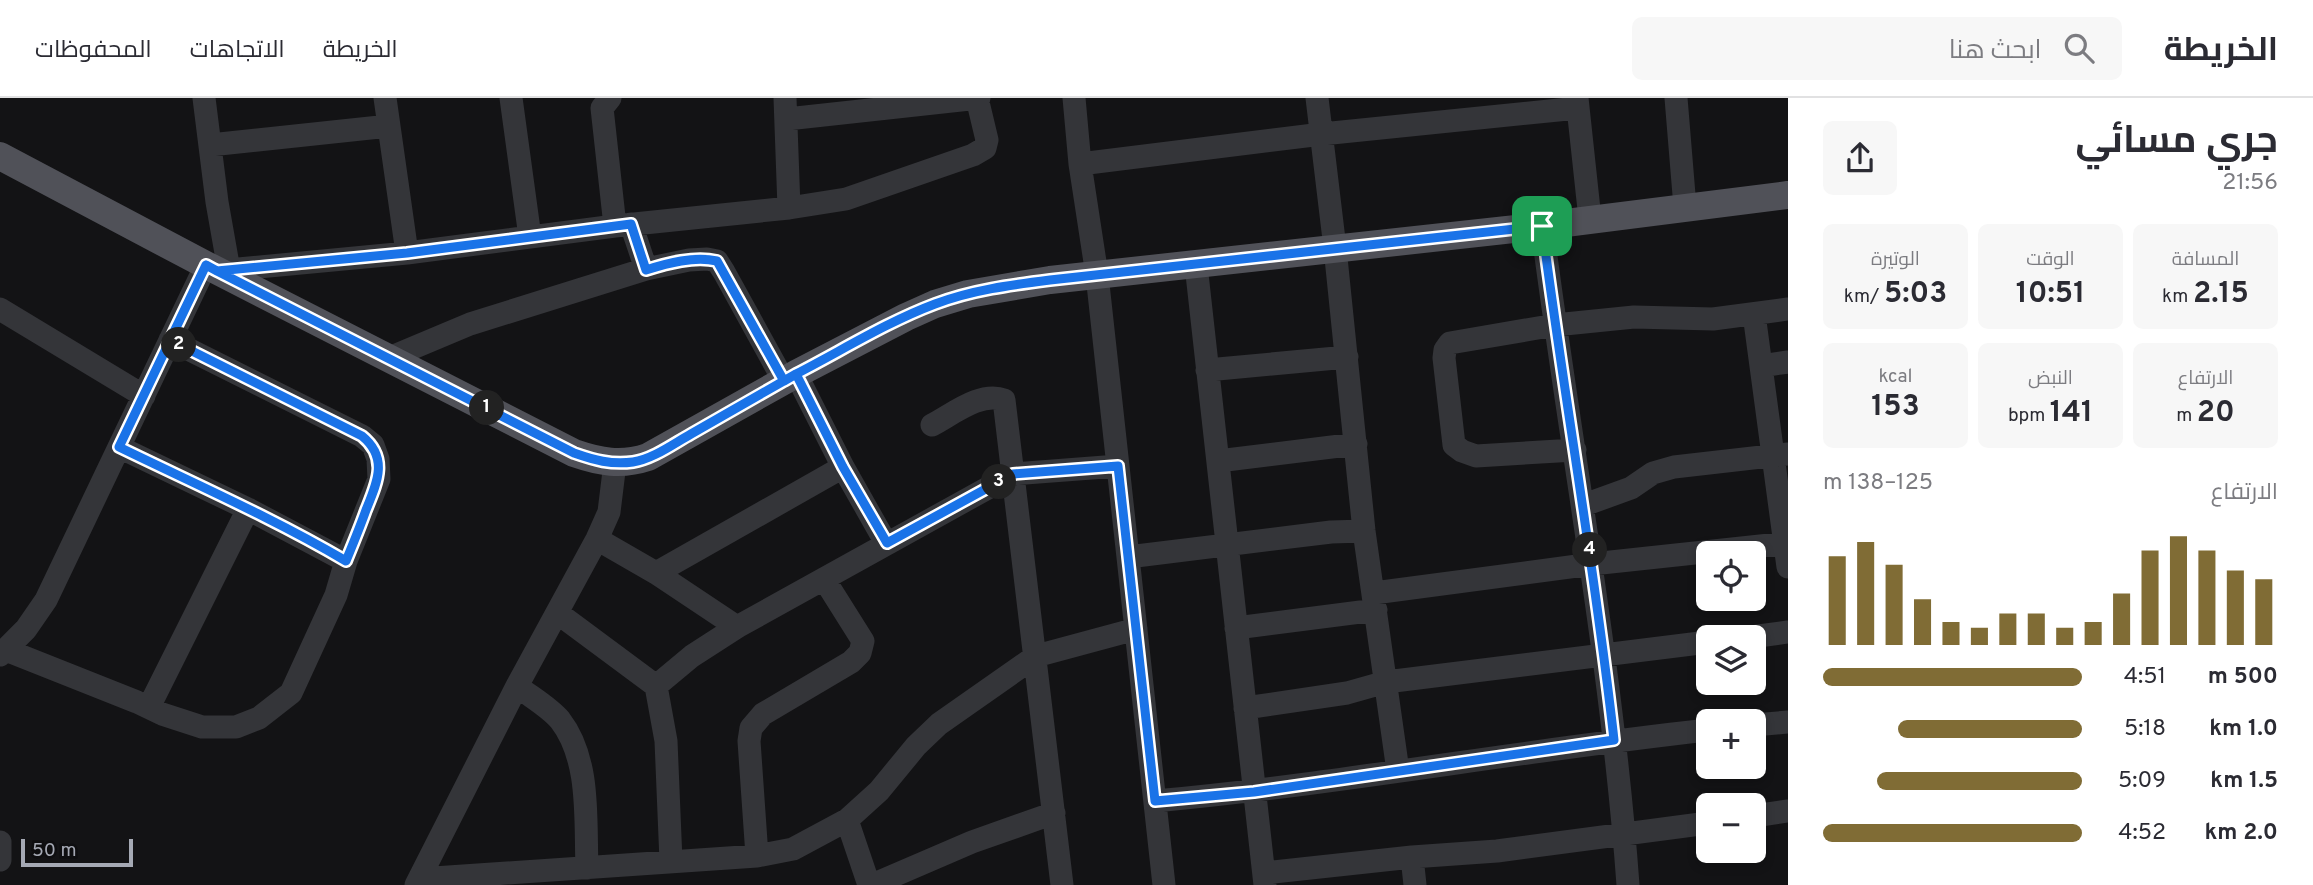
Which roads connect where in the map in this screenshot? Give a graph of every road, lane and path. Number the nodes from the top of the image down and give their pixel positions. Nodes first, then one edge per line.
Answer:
1 (204, 98) edge
2 (385, 98) edge
3 (511, 98) edge
4 (610, 98) edge
5 (977, 98) edge
6 (1074, 98) edge
7 (1317, 98) edge
8 (1676, 98) edge
9 (1577, 103) edge
10 (786, 108) edge
11 (388, 126) junction
12 (1322, 134) junction
13 (210, 145) junction
14 (0, 156) edge
15 (1080, 164) junction
16 (1788, 195) edge
17 (1685, 207) junction
18 (789, 208) junction
19 (1590, 219) junction
20 (623, 225) junction
21 (1542, 226) junction
22 (530, 237) junction
23 (1335, 248) junction
24 (407, 253) junction
25 (1196, 265) junction
26 (217, 269) junction
27 (646, 270) junction
28 (1097, 275) junction
29 (0, 309) edge
30 (1788, 309) edge
31 (1754, 314) junction
32 (1555, 325) junction
33 (170, 340) junction
34 (1347, 357) junction
35 (389, 358) junction
36 (1788, 362) edge
37 (1761, 366) junction
38 (1208, 370) junction
39 (790, 378) junction
40 (144, 396) junction
41 (932, 425) dead end
42 (1356, 444) junction
43 (119, 447) junction
44 (1575, 450) junction
45 (1780, 455) edge
46 (1218, 461) junction
47 (615, 463) junction
48 (1118, 466) junction
49 (843, 467) junction
50 (1013, 474) junction
51 (1584, 505) junction
52 (248, 509) junction
53 (1364, 531) junction
54 (597, 540) junction
55 (887, 543) junction
56 (1228, 544) junction
57 (1786, 544) edge
58 (1128, 557) junction
59 (346, 561) junction
60 (1592, 564) junction
61 (1788, 568) edge
62 (656, 573) junction
63 (824, 579) junction
64 (1375, 602) junction
65 (559, 614) junction
66 (737, 627) junction
67 (1236, 628) junction
68 (1136, 629) junction
69 (1788, 632) edge
70 (1766, 635) edge
71 (1696, 644) edge
72 (3, 652) edge
73 (1604, 655) junction
74 (1036, 656) junction
75 (1386, 682) junction
76 (517, 686) junction
77 (656, 686) junction
78 (149, 707) junction
79 (1245, 708) junction
80 (1788, 722) edge
81 (1766, 724) edge
82 (1696, 731) edge
83 (1614, 740) junction
84 (1398, 771) junction
85 (1254, 792) junction
86 (1155, 801) junction
87 (1788, 811) edge
88 (1054, 813) junction
89 (1766, 814) edge
90 (848, 820) junction
91 (1696, 825) edge
92 (1624, 835) junction
93 (0, 842) edge
94 (757, 856) junction
95 (1412, 857) junction
96 (0, 860) edge
97 (671, 862) junction
98 (587, 868) junction
99 (1264, 879) edge
100 (417, 882) edge
101 (870, 885) edge
102 (1062, 885) edge
103 (1164, 885) edge
104 (1415, 885) edge
105 (1628, 885) edge

1 - 13 street
2 - 11 street
3 - 22 street
4 - 20 street
5 - 10 street
5 - 18 street
6 - 15 street
7 - 12 street
8 - 17 street
9 - 12 street
9 - 19 street
10 - 18 street
11 - 13 street
11 - 24 street
12 - 15 street
12 - 23 street
13 - 26 street
14 - 26 main road
15 - 28 street
16 - 17 main road
17 - 19 main road
18 - 20 street
19 - 21 main road
20 - 22 street
20 - 27 street
21 - 23 main road
21 - 32 street
22 - 24 street
23 - 25 main road
23 - 34 street
24 - 26 street
25 - 28 main road
25 - 38 street
26 - 33 street
26 - 35 main road
27 - 35 street
27 - 39 street
28 - 39 main road
28 - 48 street
29 - 40 street
30 - 31 street
31 - 32 street
31 - 37 street
32 - 44 street
32 - 44 street
33 - 40 street
33 - 59 street
34 - 38 street
34 - 42 street
35 - 47 main road
36 - 37 street
37 - 45 street
38 - 46 street
39 - 47 main road
39 - 49 street
40 - 43 street
41 - 50 street
42 - 46 street
42 - 53 street
43 - 52 street
43 - 72 street
44 - 51 street
45 - 51 street
45 - 57 street
46 - 56 street
47 - 54 street
48 - 50 street
48 - 58 street
49 - 55 street
49 - 62 street
50 - 55 street
50 - 74 street
51 - 60 street
52 - 59 street
52 - 78 street
53 - 56 street
53 - 64 street
54 - 62 street
54 - 65 street
55 - 63 street
56 - 58 street
56 - 67 street
57 - 60 street
57 - 61 street
58 - 68 street
59 - 78 street
60 - 64 street
60 - 73 street
62 - 66 street
63 - 66 street
63 - 94 street
64 - 67 street
64 - 75 street
65 - 76 street
65 - 77 street
66 - 77 street
67 - 79 street
68 - 74 street
68 - 86 street
69 - 70 street
71 - 73 street
72 - 78 street
73 - 75 street
73 - 83 street
74 - 88 street
74 - 90 street
75 - 79 street
75 - 84 street
76 - 98 street
76 - 100 street
77 - 97 street
79 - 85 street
80 - 81 street
82 - 83 street
83 - 84 street
83 - 92 street
84 - 85 street
85 - 86 street
85 - 99 street
86 - 103 street
87 - 89 street
88 - 101 street
88 - 102 street
90 - 94 street
90 - 101 street
91 - 92 street
92 - 95 street
92 - 105 street
93 - 96 street
94 - 97 street
95 - 99 street
95 - 104 street
97 - 98 street
98 - 100 street

